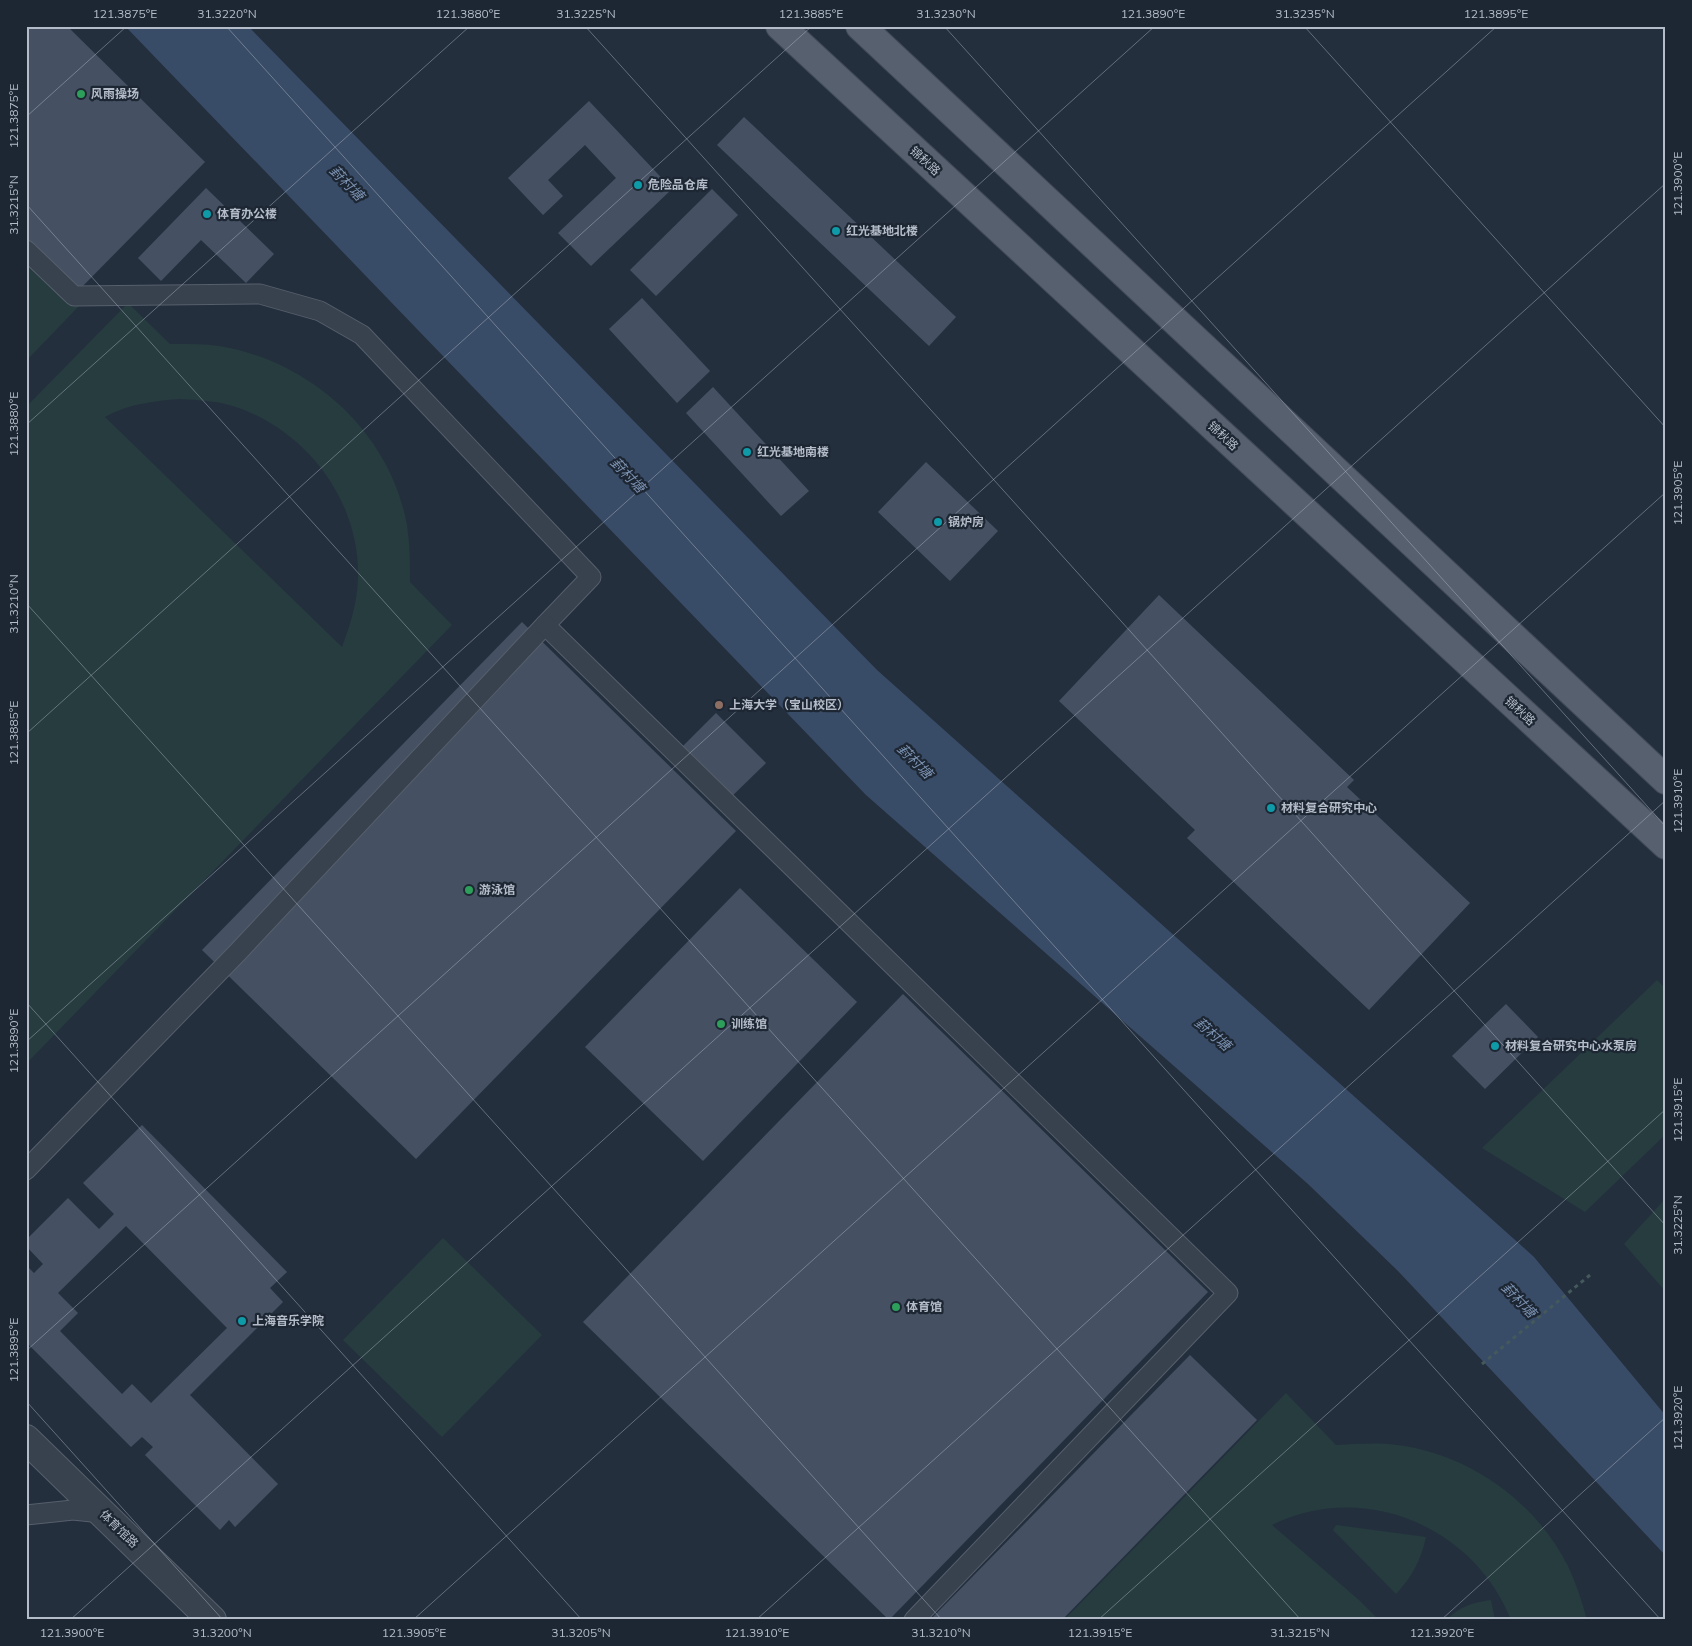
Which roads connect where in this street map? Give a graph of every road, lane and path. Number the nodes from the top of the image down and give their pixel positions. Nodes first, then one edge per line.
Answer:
1 (780, 26) edge
2 (860, 26) edge
3 (26, 250) edge
4 (545, 624) junction
5 (1666, 780) edge
6 (1666, 845) edge
7 (26, 1170) edge
8 (1590, 1275) dead end
9 (1482, 1364) dead end
10 (26, 1439) edge
11 (102, 1513) junction
12 (26, 1515) edge
13 (212, 1620) edge
14 (914, 1620) edge

1 - 6 main road, 锦秋路
2 - 5 main road
3 - 4 lane
4 - 7 lane
4 - 14 lane
8 - 9 path
10 - 11 street, 体育馆路
11 - 12 lane
11 - 13 street, 体育馆路

